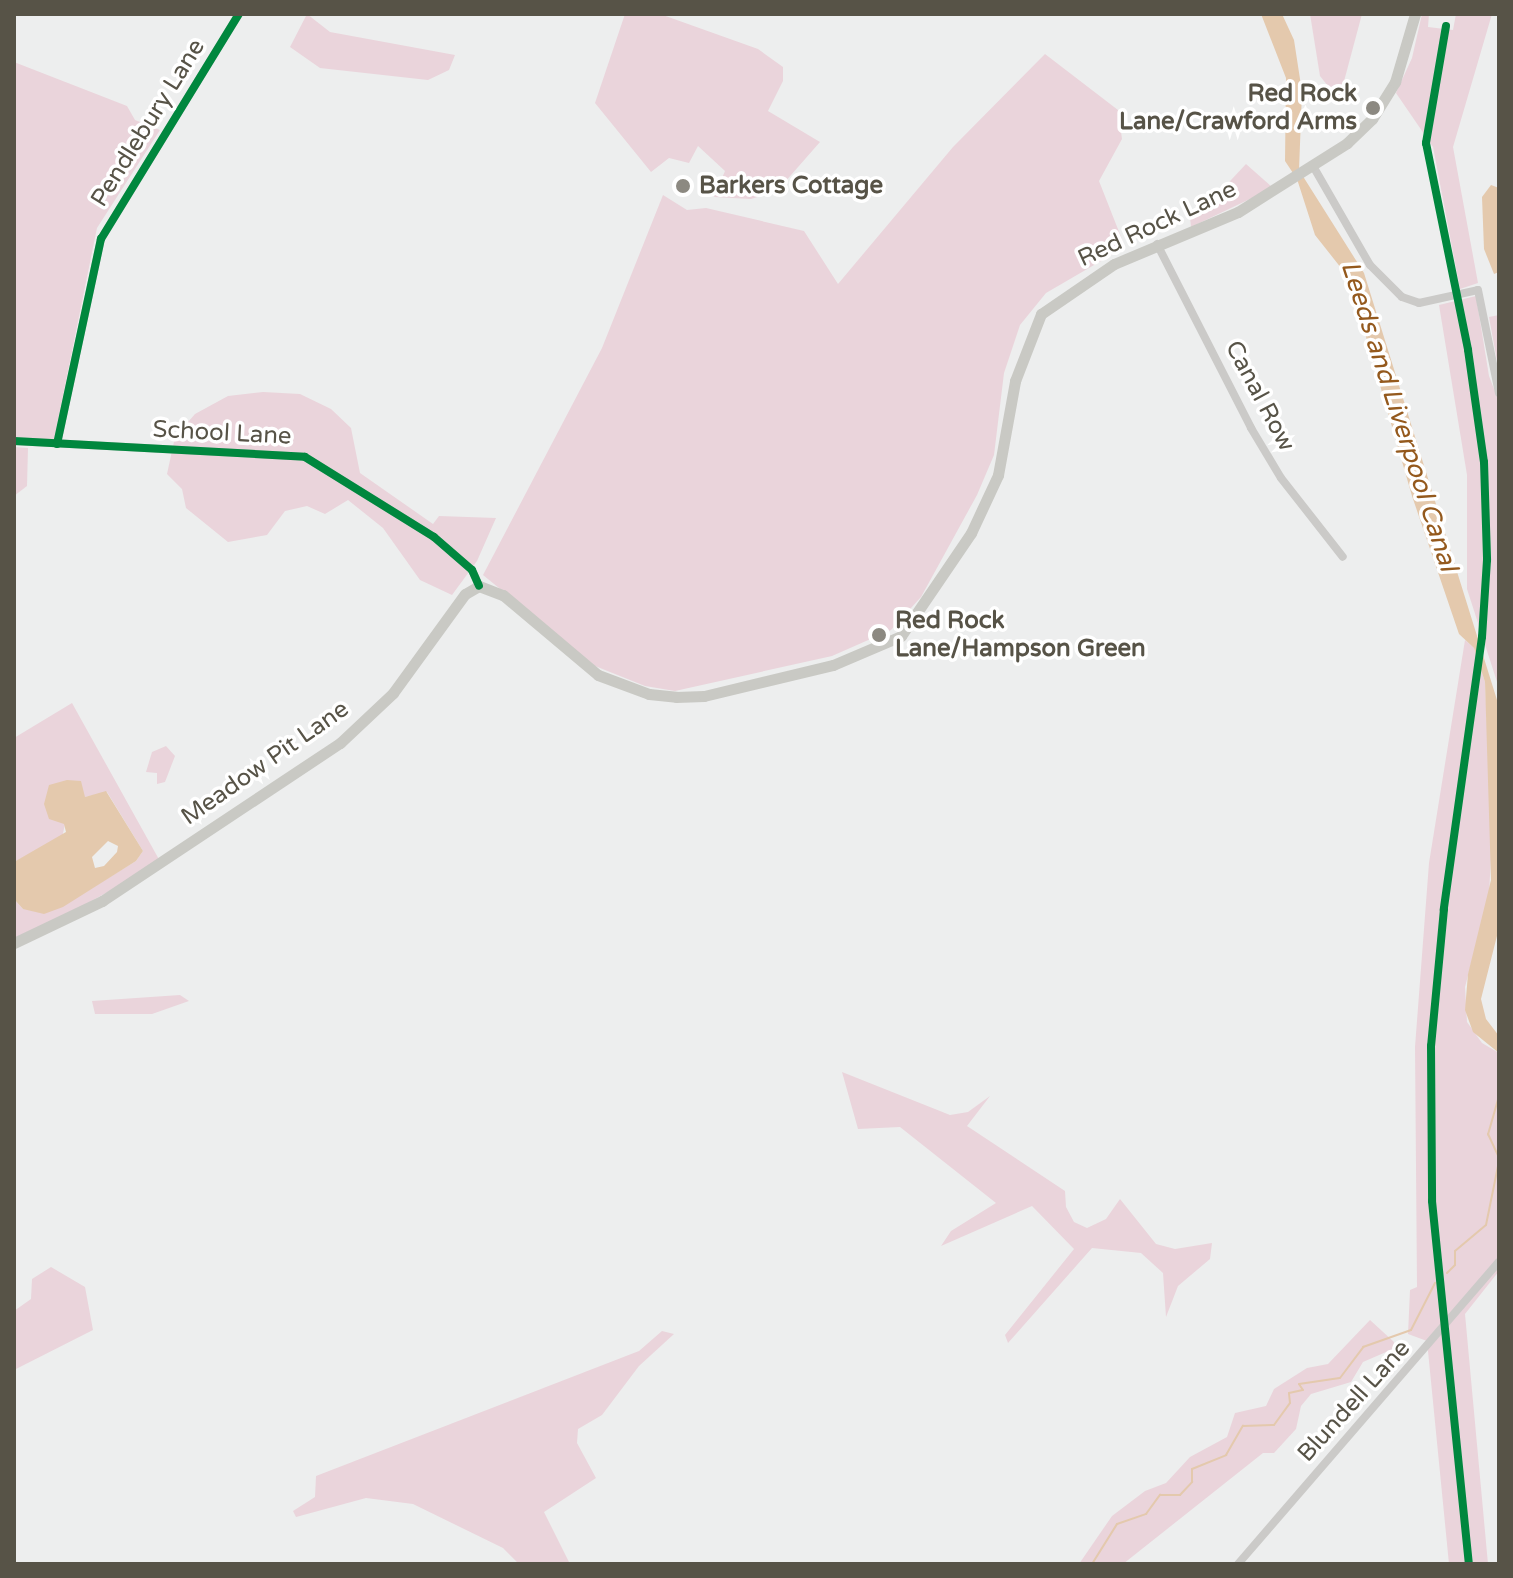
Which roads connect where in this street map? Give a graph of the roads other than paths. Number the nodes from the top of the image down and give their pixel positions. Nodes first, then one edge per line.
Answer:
1 (239, 14) edge
2 (1415, 14) edge
3 (1304, 172) junction
4 (1157, 244) junction
5 (1499, 393) edge
6 (14, 441) edge
7 (57, 444) junction
8 (1343, 557) dead end
9 (479, 586) junction
10 (14, 943) edge
11 (1499, 1262) edge
12 (1238, 1564) edge

1 - 7 street, Pendlebury Lane
2 - 3 main road, Red Rock Lane
3 - 4 main road, Red Rock Lane
3 - 5 street
4 - 8 street, Canal Row
4 - 9 main road, Red Rock Lane
6 - 7 street, School Lane
7 - 9 street, School Lane
9 - 10 main road, Meadow Pit Lane
11 - 12 street, Blundell Lane

